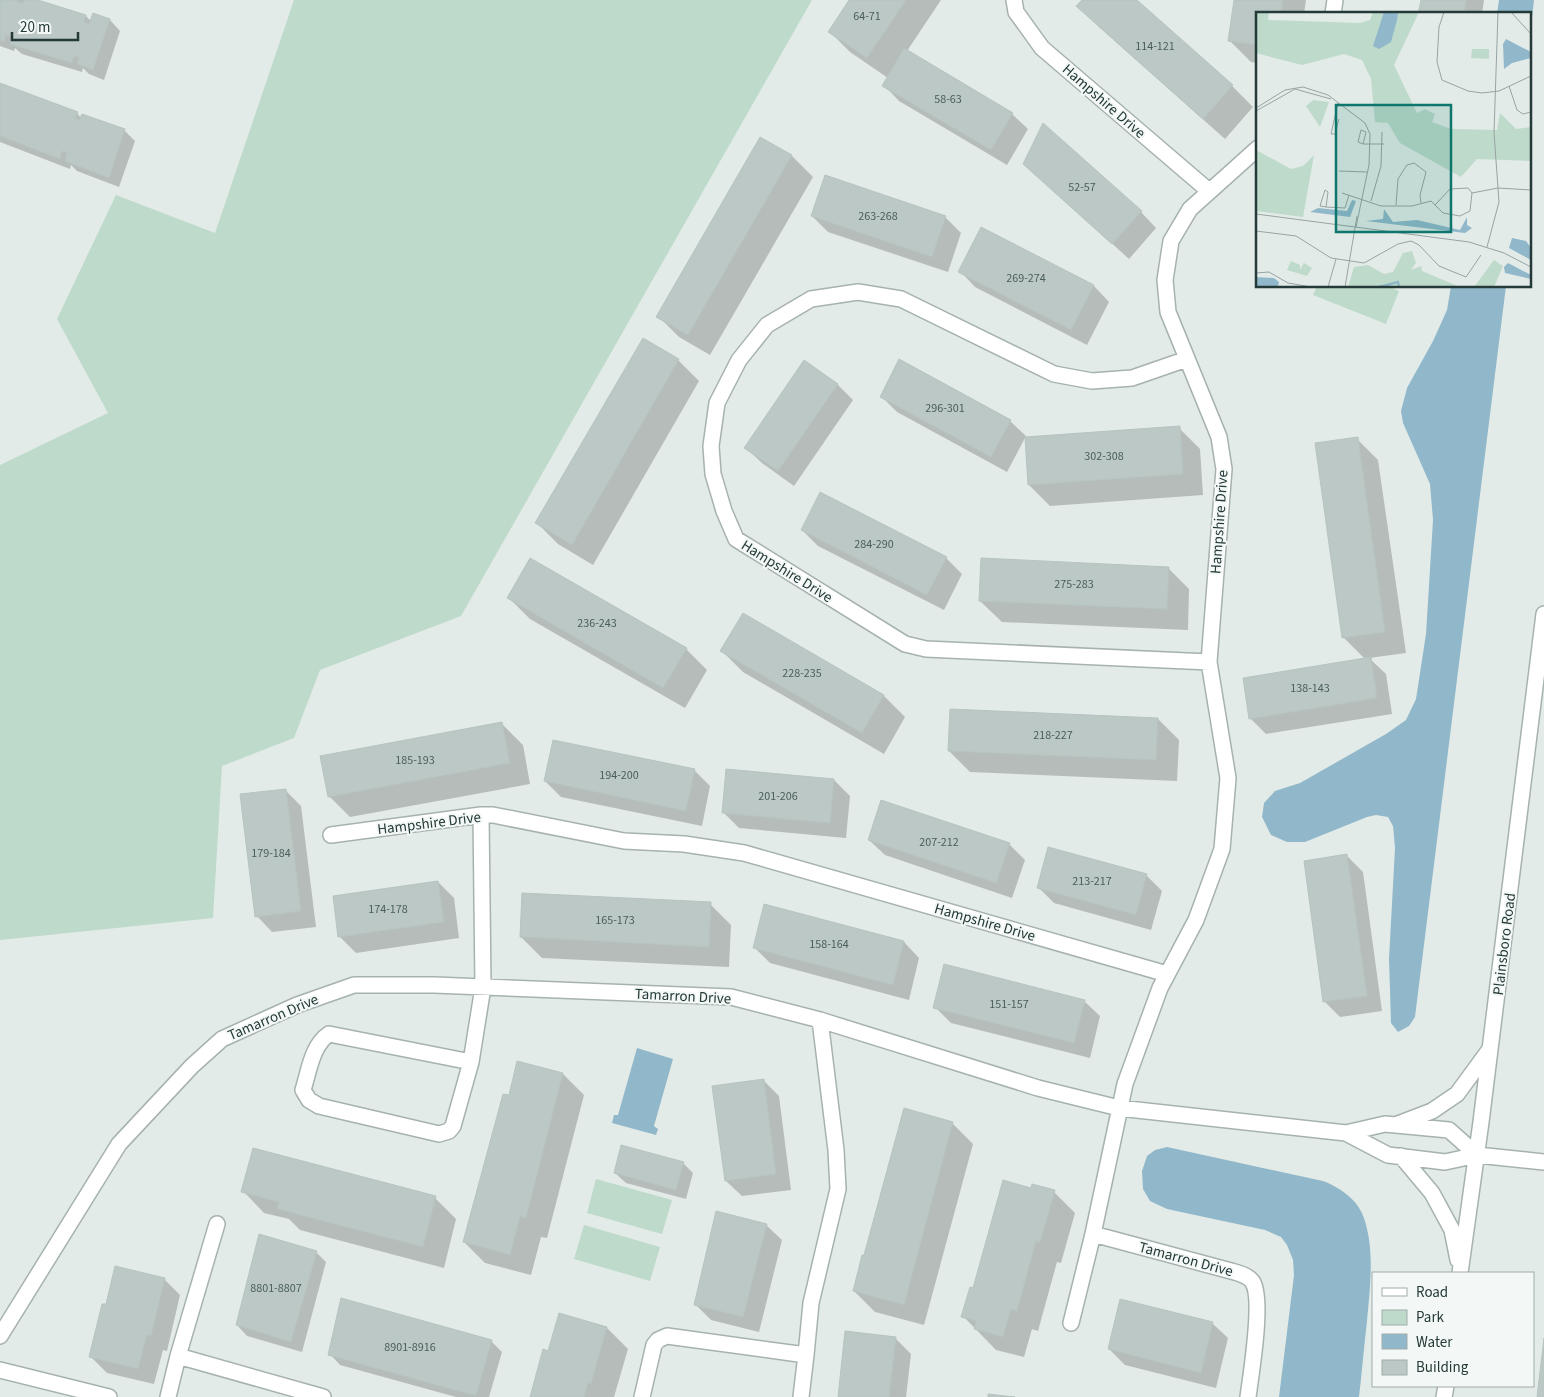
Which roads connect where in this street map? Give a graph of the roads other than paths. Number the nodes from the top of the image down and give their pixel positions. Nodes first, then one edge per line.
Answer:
1 (1014, 0) edge
2 (1256, 150) edge
3 (1209, 192) junction
4 (1187, 359) junction
5 (1544, 614) edge
6 (1210, 662) junction
7 (481, 815) junction
8 (331, 835) dead end
9 (1167, 974) junction
10 (483, 987) junction
11 (820, 1020) junction
12 (1491, 1048) junction
13 (471, 1062) junction
14 (1119, 1108) junction
15 (1396, 1125) junction
16 (1346, 1133) junction
17 (1477, 1155) junction
18 (1401, 1156) junction
19 (1544, 1162) edge
20 (217, 1224) dead end
21 (1093, 1234) junction
22 (1460, 1272) edge
23 (1071, 1324) dead end
24 (0, 1336) edge
25 (806, 1354) junction
26 (178, 1356) junction
27 (0, 1370) edge
28 (109, 1397) edge
29 (168, 1397) edge
30 (323, 1397) edge
31 (642, 1397) edge
32 (801, 1397) edge
33 (1248, 1397) edge

1 - 3 street, Hampshire Drive
2 - 3 street, Hampshire Drive
3 - 4 street, Hampshire Drive
4 - 6 street, Hampshire Drive
4 - 6 street, Hampshire Drive
5 - 12 street, Plainsboro Road
6 - 9 street, Hampshire Drive
7 - 8 street, Hampshire Drive
7 - 9 street, Hampshire Drive
7 - 10 street
9 - 14 street, Hampshire Drive
10 - 11 street, Tamarron Drive
10 - 13 street
10 - 24 street, Tamarron Drive
11 - 14 street, Tamarron Drive
11 - 25 street
12 - 15 street
12 - 17 street, Plainsboro Road
13 - 13 street
14 - 16 street, Tamarron Drive
14 - 21 street
15 - 16 street, Tamarron Drive
15 - 17 street, Tamarron Drive
16 - 18 street, Tamarron Drive
17 - 18 street, Tamarron Drive
17 - 19 street
17 - 22 street, Plainsboro Road
18 - 22 street
20 - 26 street
21 - 23 street
21 - 33 street, Tamarron Drive
25 - 31 street
25 - 32 street
26 - 29 street
26 - 30 street
27 - 28 street

